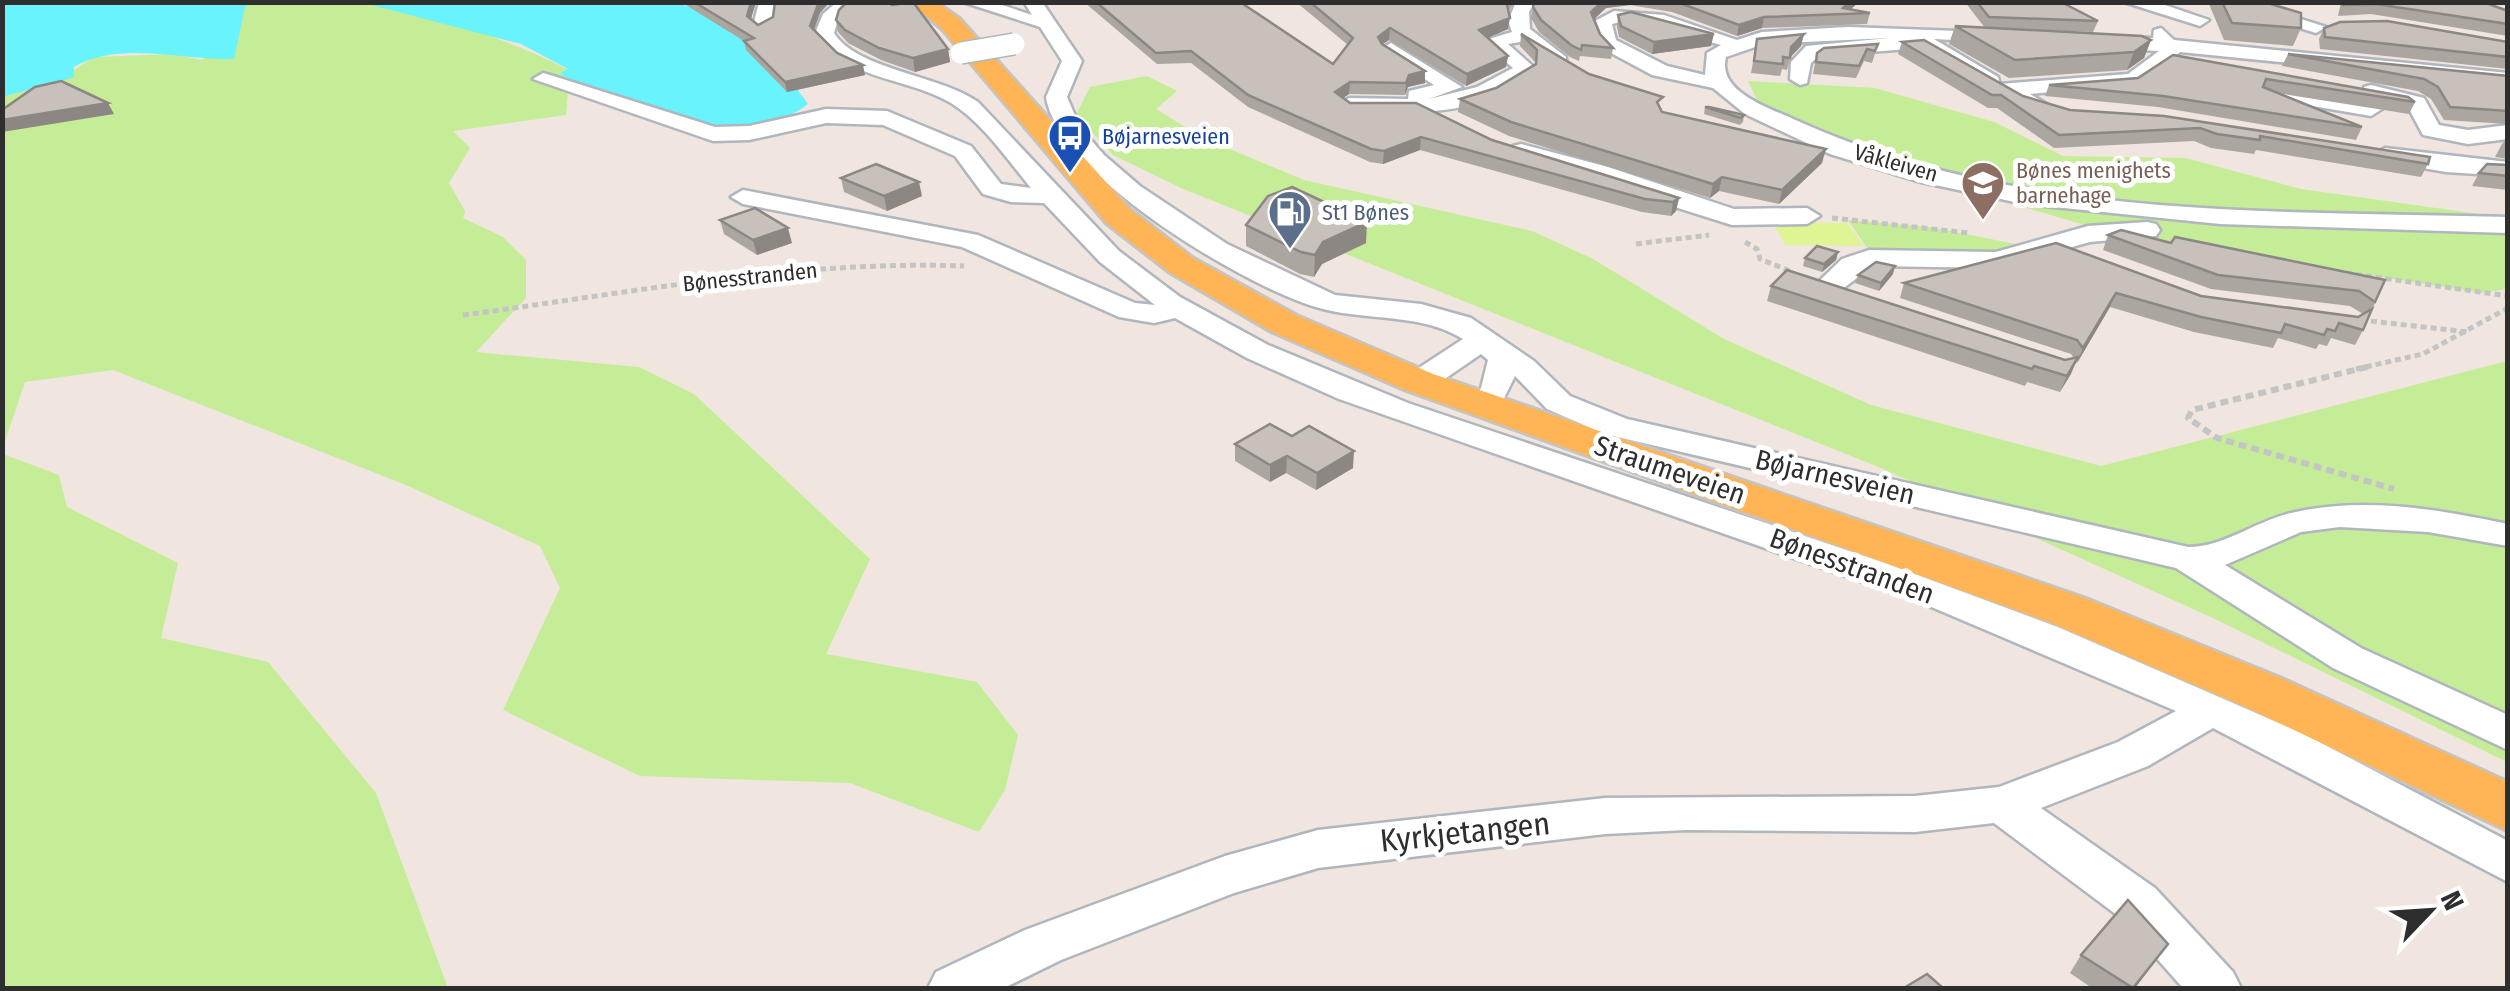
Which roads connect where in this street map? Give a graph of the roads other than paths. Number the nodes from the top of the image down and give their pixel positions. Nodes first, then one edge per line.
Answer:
1 (768, 2) edge
2 (848, 2) edge
3 (920, 2) edge
4 (972, 2) edge
5 (1526, 2) edge
6 (2134, 2) edge
7 (2225, 2) edge
8 (1039, 15) edge
9 (1723, 15) edge
10 (762, 26) edge
11 (1699, 26) junction
12 (2234, 29) junction
13 (2316, 34) junction
14 (1524, 36) junction
15 (2171, 36) junction
16 (1728, 41) junction
17 (1391, 50) edge
18 (961, 53) dead end
19 (1572, 68) edge
20 (543, 79) dead end
21 (1800, 79) dead end
22 (2508, 80) edge
23 (1719, 82) junction
24 (2222, 85) edge
25 (2004, 89) junction
26 (1705, 103) edge
27 (1742, 103) junction
28 (1350, 105) edge
29 (1414, 106) junction
30 (2420, 106) junction
31 (2372, 109) edge
32 (2067, 116) edge
33 (2508, 120) edge
34 (1454, 125) edge
35 (2508, 132) edge
36 (1500, 144) edge
37 (2363, 151) edge
38 (2508, 169) edge
39 (1048, 196) junction
40 (744, 197) dead end
41 (1808, 216) road end
42 (2267, 219) junction
43 (2508, 225) edge
44 (2054, 245) junction
45 (2104, 262) edge
46 (1788, 274) edge
47 (1828, 287) junction
48 (1863, 299) edge
49 (1180, 308) junction
50 (1494, 348) junction
51 (1419, 382) junction
52 (1486, 405) junction
53 (2508, 535) edge
54 (2210, 574) junction
55 (2208, 712) junction
56 (2508, 734) edge
57 (2002, 804) junction
58 (2508, 808) edge
59 (2508, 862) edge
60 (954, 988) edge
61 (2215, 988) edge

1 - 10 street
2 - 39 street, Bønesstranden
3 - 51 main road, Straumeveien
4 - 8 street
5 - 14 street
6 - 12 street
7 - 13 street
8 - 18 street, bridge
8 - 50 street, Bøjarnesveien
9 - 11 street
11 - 16 street
11 - 23 street
12 - 13 street
12 - 15 street
13 - 15 street
13 - 22 street
14 - 19 street
14 - 29 street
15 - 16 street
15 - 25 street
15 - 30 street
16 - 23 street
17 - 29 street
20 - 39 street
21 - 25 street
23 - 27 street, Våkleiven
24 - 31 street
25 - 32 street
26 - 27 street
27 - 42 street, Våkleiven
28 - 29 street
29 - 34 street
30 - 33 street
30 - 35 street
36 - 41 street
37 - 38 street
39 - 49 street, Bønesstranden
40 - 49 street
42 - 43 street, Våkleiven
42 - 44 street
44 - 45 street
44 - 47 street
46 - 47 street
47 - 48 street
49 - 55 street, Bønesstranden
50 - 51 street
50 - 52 street
50 - 54 street, Bøjarnesveien
51 - 52 main road, Straumeveien
52 - 58 main road, Straumeveien
53 - 54 street, Bøjarnesveien
54 - 56 street, Bøjarnesveien
55 - 57 street, Kyrkjetangen
55 - 59 street, Bønesstranden
57 - 60 street, Kyrkjetangen
57 - 61 street

